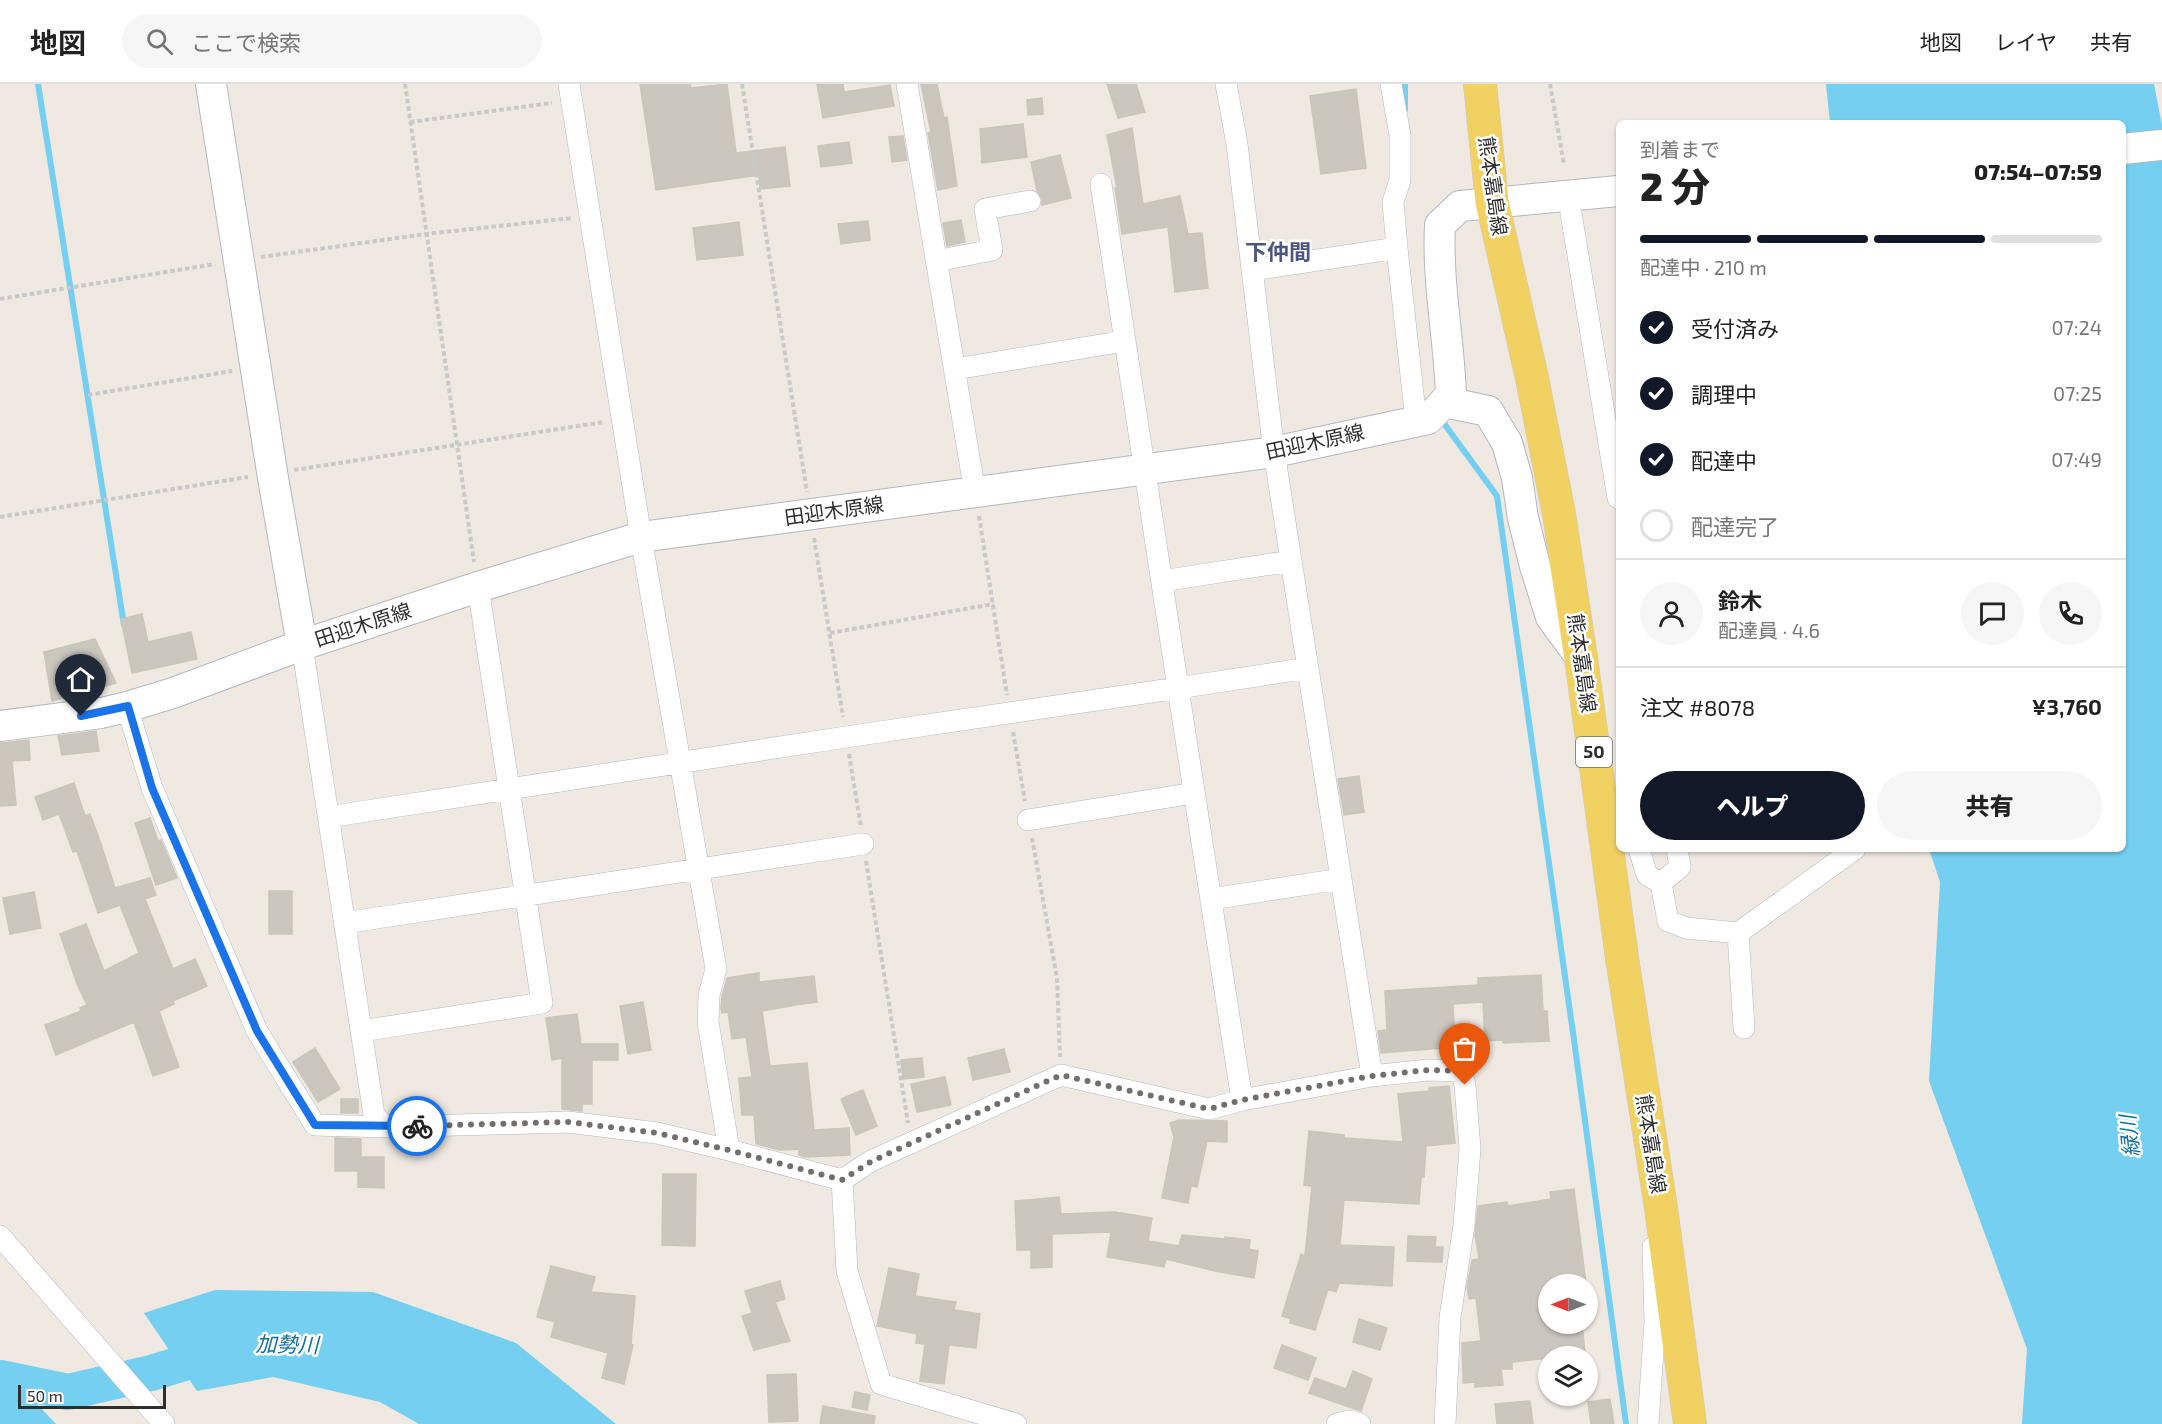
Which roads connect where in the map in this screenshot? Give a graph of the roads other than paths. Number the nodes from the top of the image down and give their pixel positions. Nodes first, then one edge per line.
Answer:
1 (211, 84) edge
2 (907, 84) edge
3 (1226, 84) edge
4 (1391, 84) edge
5 (1479, 84) edge
6 (571, 92) edge
7 (2162, 146) edge
8 (2126, 149) edge
9 (1101, 184) dead end
10 (1616, 191) edge
11 (1030, 201) dead end
12 (1504, 201) junction
13 (1571, 213) dead end
14 (1397, 248) junction
15 (936, 261) junction
16 (1252, 270) junction
17 (1125, 341) junction
18 (954, 369) junction
19 (1430, 414) junction
20 (1274, 452) junction
21 (1145, 470) junction
22 (1616, 486) edge
23 (975, 493) junction
24 (642, 537) junction
25 (1291, 561) junction
26 (1162, 581) junction
27 (478, 587) junction
28 (302, 645) junction
29 (1581, 657) junction
30 (1308, 668) junction
31 (1178, 688) junction
32 (128, 706) junction
33 (0, 726) edge
34 (681, 763) junction
35 (1607, 778) edge
36 (509, 788) junction
37 (1194, 793) junction
38 (328, 817) junction
39 (1028, 820) road end
40 (863, 844) road end
41 (1640, 852) edge
42 (1678, 852) edge
43 (1851, 852) edge
44 (699, 870) junction
45 (1341, 879) junction
46 (1661, 883) junction
47 (525, 894) junction
48 (1211, 899) junction
49 (344, 923) junction
50 (1738, 933) junction
51 (1744, 1028) dead end
52 (361, 1031) junction
53 (1372, 1076) junction
54 (1242, 1100) junction
55 (386, 1127) junction
56 (729, 1150) junction
57 (842, 1180) junction
58 (1661, 1208) junction
59 (0, 1236) edge
60 (164, 1424) edge
61 (1016, 1424) edge
62 (1337, 1424) edge
63 (1360, 1424) edge
64 (1445, 1424) edge
65 (1648, 1424) edge
66 (1690, 1424) edge

1 - 28 main road
2 - 15 street
3 - 16 street
4 - 14 street
5 - 12 main road, 熊本嘉島線 / 50
6 - 24 street
7 - 8 main road
9 - 17 street
10 - 12 main road
11 - 15 street
12 - 19 main road
12 - 29 main road, 熊本嘉島線 / 50
13 - 22 street
14 - 16 street
14 - 19 street
15 - 18 street
16 - 20 street
17 - 18 street
17 - 21 street
18 - 23 street
19 - 20 main road, 田迎木原線
19 - 29 main road
20 - 21 main road, 田迎木原線
20 - 25 street
21 - 23 main road, 田迎木原線
21 - 26 street
23 - 24 main road, 田迎木原線
24 - 27 main road, 田迎木原線
24 - 34 street
25 - 26 street
25 - 30 street
26 - 31 street
27 - 28 main road, 田迎木原線
27 - 36 street
28 - 32 main road, 田迎木原線
28 - 38 street
29 - 35 main road, 熊本嘉島線 / 50
30 - 31 street
30 - 45 street
31 - 34 street
31 - 37 street
32 - 33 main road, 田迎木原線
32 - 55 street
34 - 36 street
34 - 44 street
35 - 58 main road, 熊本嘉島線 / 50
36 - 38 street
36 - 47 street
37 - 39 street
37 - 48 street
38 - 49 street
40 - 44 street
41 - 46 street
42 - 46 street
43 - 50 street
44 - 47 street
44 - 56 street
45 - 48 street
45 - 53 street
46 - 50 street
47 - 49 street
47 - 52 street
48 - 54 street
49 - 52 street
50 - 51 street
52 - 55 street
53 - 54 street
53 - 64 street
54 - 57 street
55 - 56 street
56 - 57 street
57 - 61 street
58 - 65 street
58 - 66 main road, 熊本嘉島線 / 50
59 - 60 street
62 - 63 street

